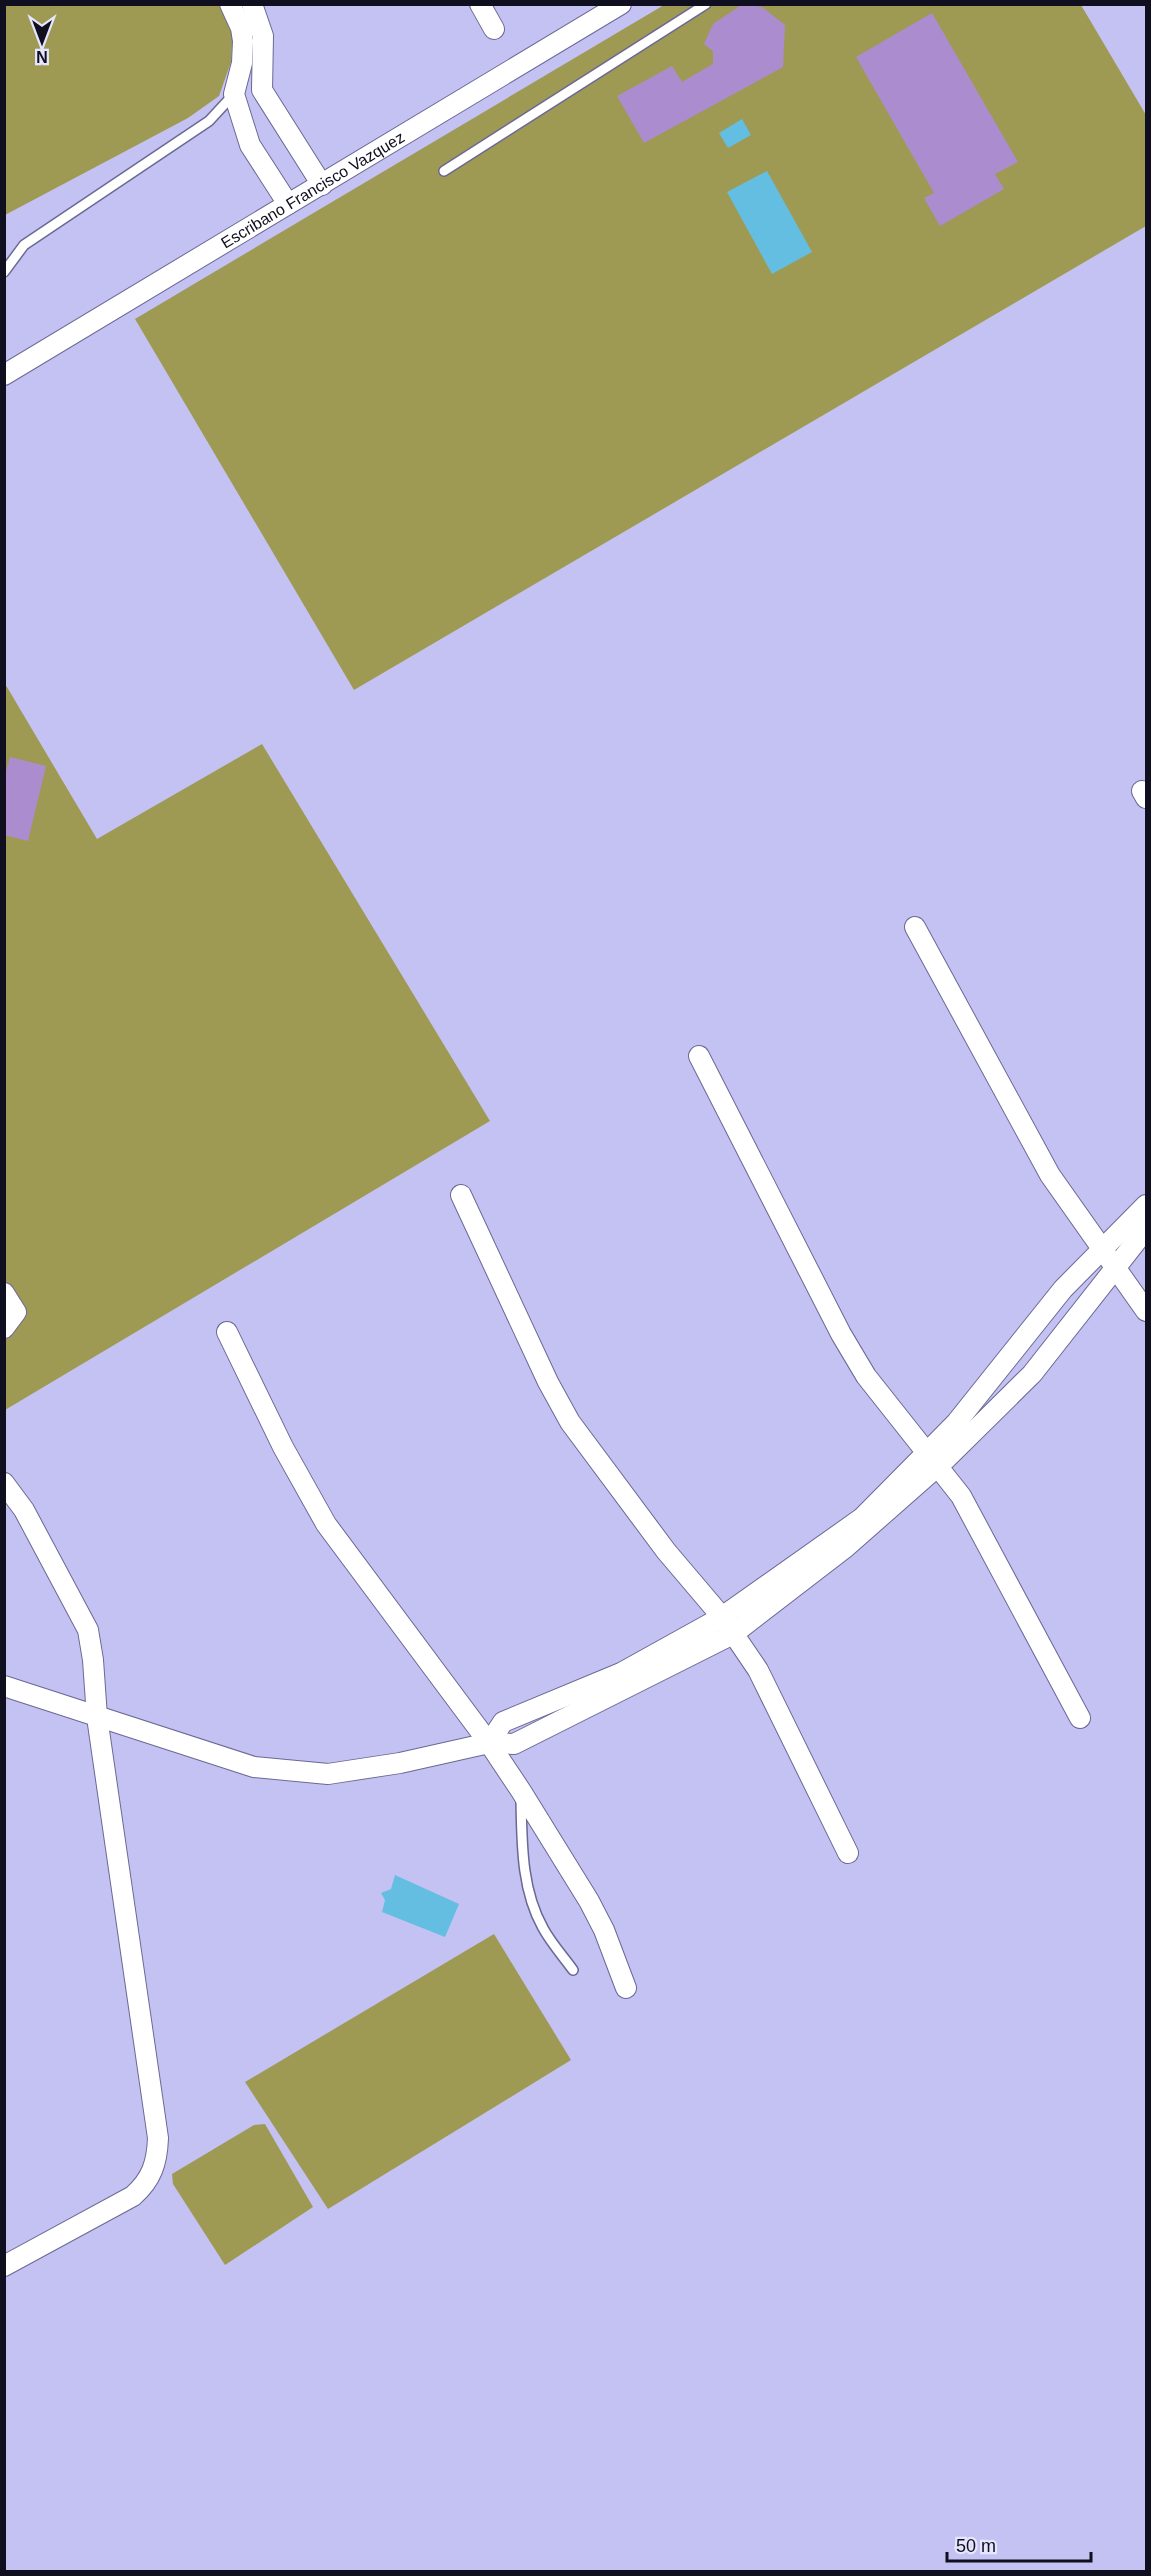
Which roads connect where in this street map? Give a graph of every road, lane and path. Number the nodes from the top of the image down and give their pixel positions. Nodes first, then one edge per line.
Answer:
1 (230, 4) edge
2 (252, 4) edge
3 (480, 4) edge
4 (621, 4) edge
5 (706, 4) edge
6 (495, 29) dead end
7 (234, 94) junction
8 (444, 171) dead end
9 (322, 184) junction
10 (288, 204) junction
11 (4, 272) edge
12 (4, 375) edge
13 (915, 927) dead end
14 (699, 1056) dead end
15 (460, 1195) dead end
16 (1146, 1205) edge
17 (1146, 1229) edge
18 (1102, 1249) junction
19 (1115, 1267) junction
20 (4, 1293) edge
21 (1146, 1311) edge
22 (4, 1328) edge
23 (227, 1332) dead end
24 (932, 1460) junction
25 (4, 1483) edge
26 (722, 1617) junction
27 (733, 1634) junction
28 (4, 1686) edge
29 (97, 1717) junction
30 (1080, 1718) dead end
31 (489, 1743) junction
32 (521, 1791) junction
33 (848, 1853) dead end
34 (573, 1970) dead end
35 (626, 1988) dead end
36 (4, 2266) edge

1 - 7 street
2 - 9 street
3 - 6 street
4 - 9 street, Escribano Francisco Vazquez
5 - 8 lane
7 - 10 street
7 - 11 lane
9 - 10 street, Escribano Francisco Vazquez
10 - 12 street, Escribano Francisco Vazquez
13 - 18 street
14 - 24 street
15 - 26 street
16 - 18 street
17 - 19 street
18 - 19 street
18 - 24 street
19 - 21 street
19 - 24 street
20 - 22 street
23 - 31 street
24 - 26 street
24 - 27 street
24 - 30 street
25 - 29 street
26 - 27 street
26 - 31 street
27 - 31 street
27 - 33 street
28 - 29 street
29 - 31 street
29 - 36 street
31 - 32 street
32 - 34 lane
32 - 35 street

